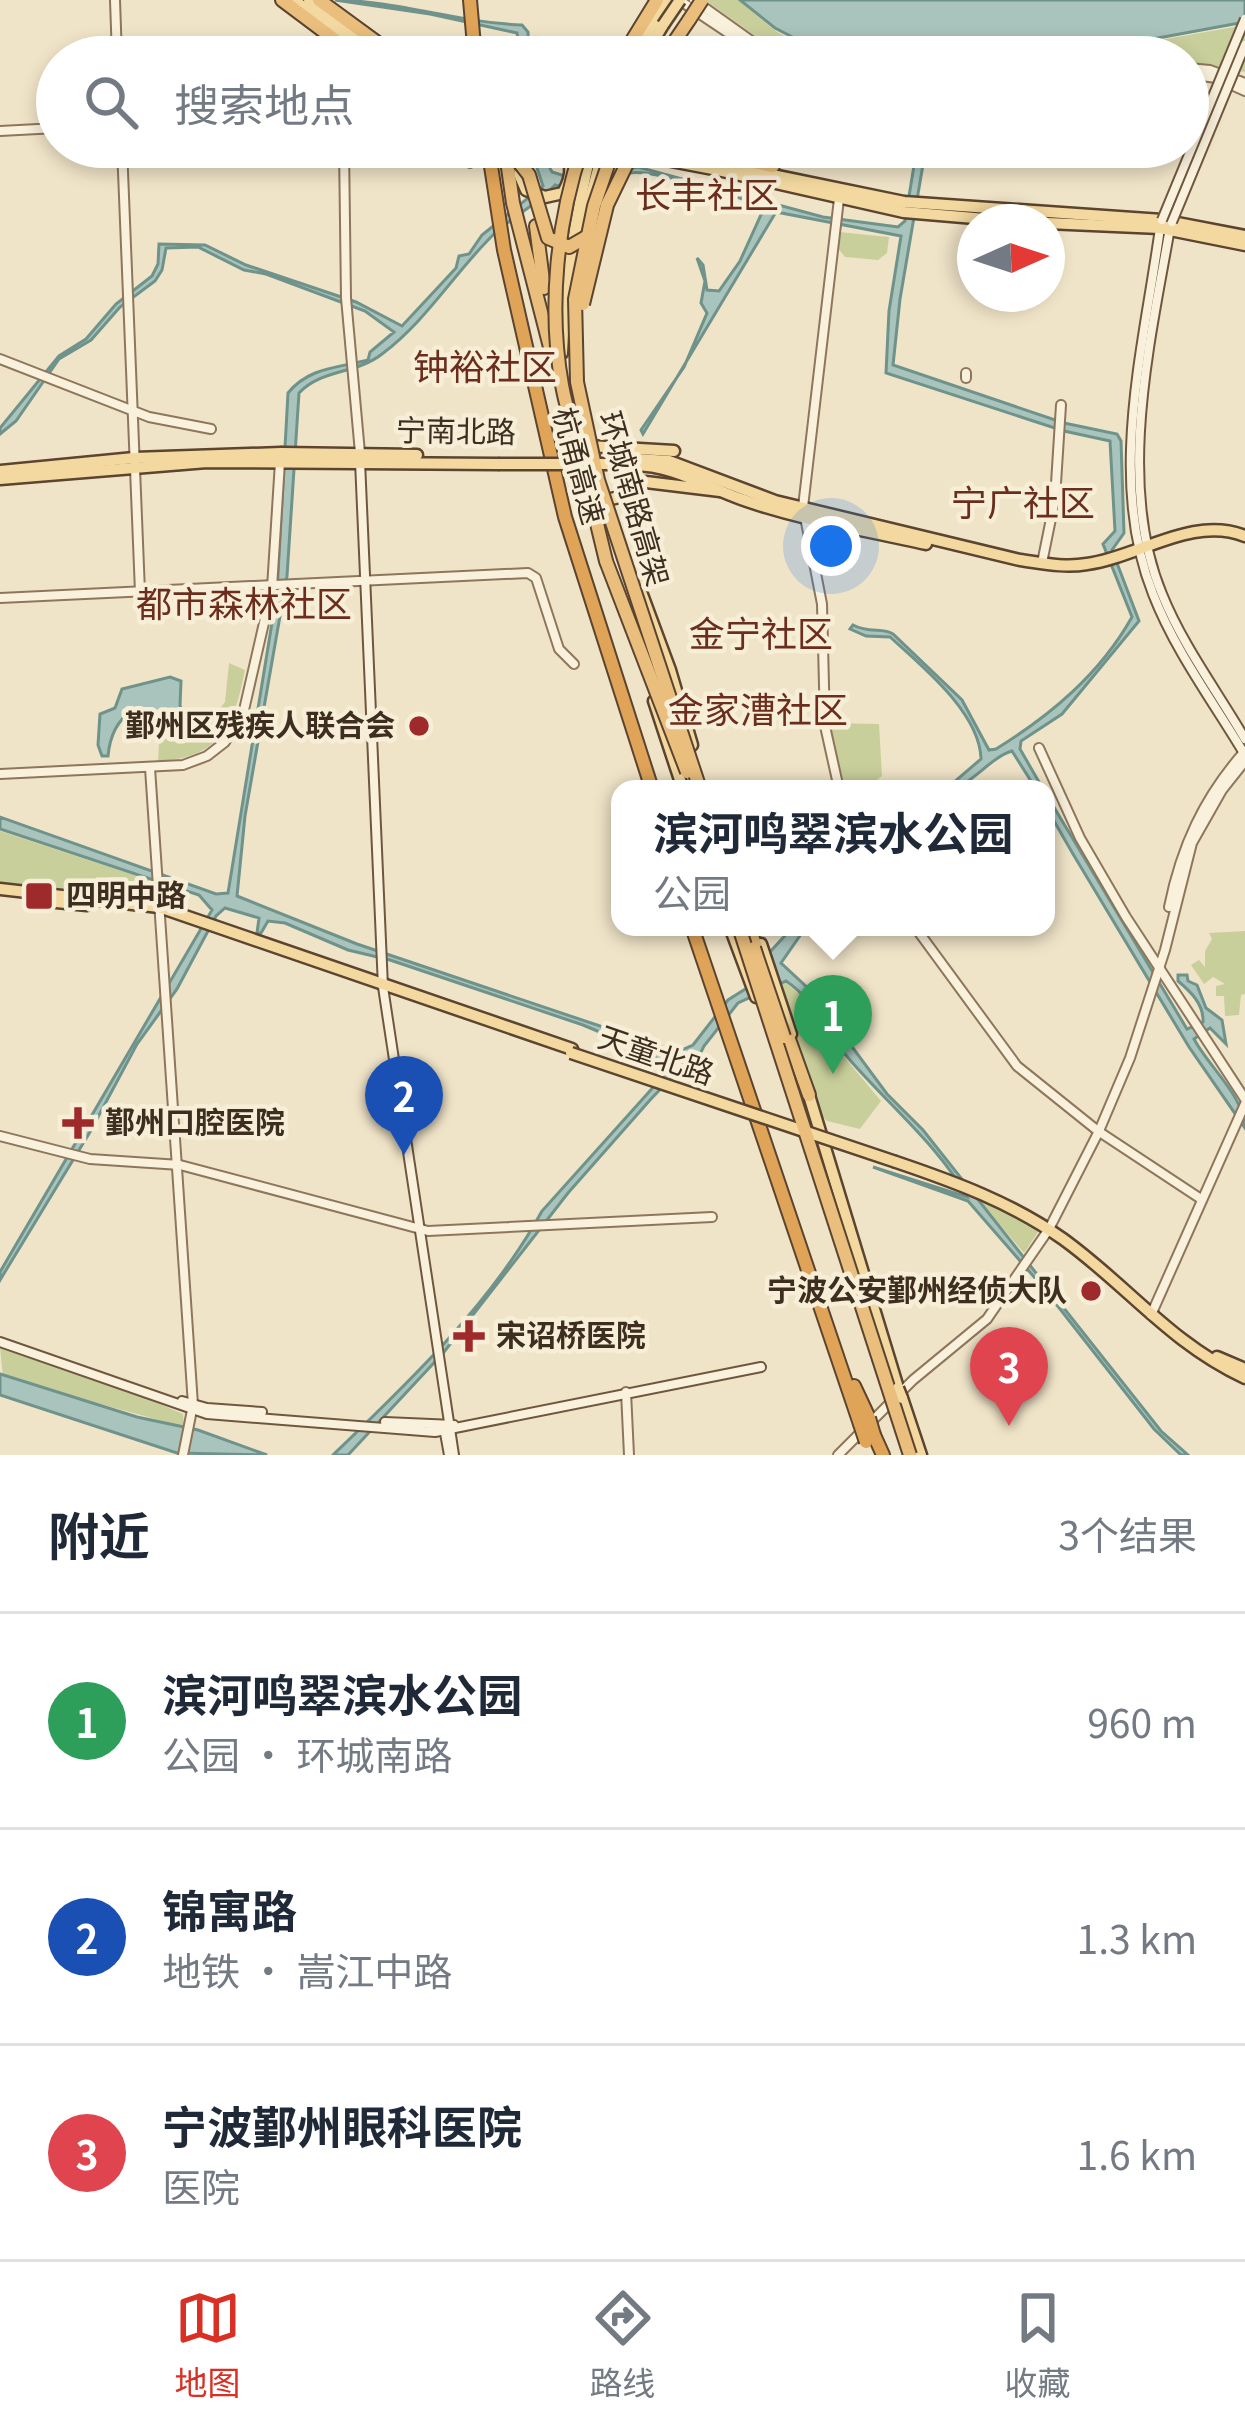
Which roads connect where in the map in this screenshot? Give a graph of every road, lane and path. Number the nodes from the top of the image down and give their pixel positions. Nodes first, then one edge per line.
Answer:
1 (115, 0) edge
2 (279, 0) edge
3 (294, 0) edge
4 (309, 0) edge
5 (467, 0) edge
6 (667, 0) edge
7 (680, 0) edge
8 (698, 0) edge
9 (324, 9) edge
10 (657, 14) edge
11 (1245, 19) edge
12 (116, 36) edge
13 (326, 36) edge
14 (329, 36) edge
15 (350, 36) edge
16 (359, 36) edge
17 (365, 36) edge
18 (371, 36) edge
19 (470, 36) edge
20 (677, 36) edge
21 (733, 36) edge
22 (746, 36) edge
23 (1245, 45) edge
24 (1209, 76) edge
25 (1245, 87) edge
26 (1209, 113) edge
27 (1209, 127) edge
28 (36, 129) edge
29 (0, 131) edge
30 (123, 168) edge
31 (344, 168) edge
32 (344, 168) edge
33 (488, 168) edge
34 (518, 168) edge
35 (520, 168) edge
36 (525, 168) edge
37 (570, 168) edge
38 (590, 168) edge
39 (594, 168) edge
40 (598, 168) edge
41 (599, 168) edge
42 (624, 168) edge
43 (690, 168) edge
44 (746, 168) edge
45 (776, 168) edge
46 (1188, 168) edge
47 (1191, 168) edge
48 (805, 186) junction
49 (586, 189) junction
50 (839, 199) junction
51 (911, 208) junction
52 (957, 214) edge
53 (1065, 223) edge
54 (1166, 225) junction
55 (1241, 240) edge
56 (0, 359) edge
57 (577, 382) junction
58 (1061, 405) dead end
59 (133, 410) junction
60 (211, 428) dead end
61 (572, 430) junction
62 (591, 446) junction
63 (575, 447) junction
64 (672, 456) junction
65 (281, 457) junction
66 (358, 457) junction
67 (622, 461) junction
68 (134, 463) junction
69 (0, 475) edge
70 (722, 486) junction
71 (705, 488) junction
72 (592, 503) junction
73 (610, 506) junction
74 (804, 512) junction
75 (1245, 539) edge
76 (1143, 551) junction
77 (1116, 561) junction
78 (1042, 563) junction
79 (364, 582) junction
80 (273, 588) junction
81 (140, 592) junction
82 (0, 598) edge
83 (574, 664) dead end
84 (1245, 739) edge
85 (1039, 748) dead end
86 (1245, 755) edge
87 (150, 768) junction
88 (0, 774) edge
89 (646, 780) edge
90 (692, 780) edge
91 (692, 780) edge
92 (692, 780) edge
93 (692, 780) edge
94 (692, 780) edge
95 (692, 780) edge
96 (837, 780) edge
97 (1054, 780) edge
98 (1055, 783) edge
99 (0, 892) edge
100 (159, 910) junction
101 (698, 936) edge
102 (746, 936) edge
103 (749, 936) edge
104 (749, 936) edge
105 (750, 936) edge
106 (921, 936) edge
107 (1158, 970) junction
108 (380, 984) junction
109 (728, 1026) junction
110 (571, 1051) junction
111 (809, 1095) junction
112 (1245, 1103) edge
113 (1099, 1131) junction
114 (0, 1136) edge
115 (180, 1165) junction
116 (1201, 1199) junction
117 (712, 1217) dead end
118 (1050, 1226) junction
119 (417, 1228) junction
120 (1152, 1314) junction
121 (0, 1339) edge
122 (760, 1366) dead end
123 (1245, 1374) edge
124 (626, 1392) junction
125 (195, 1408) junction
126 (865, 1421) junction
127 (447, 1428) junction
128 (874, 1447) edge
129 (185, 1455) edge
130 (452, 1455) edge
131 (629, 1455) edge
132 (838, 1455) edge
133 (914, 1455) edge

1 - 12 street
2 - 13 street
2 - 14 highway
3 - 9 main road
4 - 9 main road
5 - 19 highway
6 - 10 main road
7 - 10 main road, bridge
7 - 21 street
8 - 20 highway, bridge
8 - 22 street
9 - 15 main road
9 - 16 main road
9 - 17 highway
9 - 18 street
11 - 26 street, bridge
23 - 27 street, bridge
24 - 25 street
28 - 29 street
30 - 59 street
31 - 66 street
32 - 66 street
33 - 89 highway, 杭甬高速
34 - 61 highway, bridge
35 - 37 main road, bridge
36 - 40 highway, bridge
38 - 61 highway, 环城南路高架, bridge
39 - 49 main road
41 - 57 highway, 环城南路高架, bridge
42 - 57 highway, bridge
43 - 48 main road
44 - 48 main road
45 - 48 main road
46 - 54 street, bridge
47 - 54 street, bridge
48 - 50 main road
48 - 51 main road
49 - 62 main road
49 - 63 main road
50 - 51 main road
50 - 74 street
51 - 52 main road
51 - 54 main road
53 - 54 main road
54 - 55 main road
54 - 76 street
56 - 59 street
57 - 90 highway, 环城南路高架, bridge
58 - 78 street
59 - 60 street
59 - 68 street
61 - 91 highway, 环城南路高架, bridge
62 - 63 main road
62 - 64 main road
62 - 73 main road
63 - 72 main road
64 - 67 main road, 宁南北路
64 - 70 main road, 宁南北路
65 - 66 main road, 宁南北路
65 - 68 main road, 宁南北路
65 - 80 street
66 - 67 main road, 宁南北路, bridge
66 - 79 street
67 - 71 main road, 宁南北路
68 - 69 main road, 宁南北路
68 - 81 street
70 - 71 main road
70 - 74 main road, 宁南北路
71 - 73 main road
72 - 73 main road
72 - 92 main road
72 - 94 highway, bridge
73 - 93 main road
73 - 95 highway, bridge
74 - 77 main road, 宁南北路
74 - 78 main road, 宁南北路
74 - 96 street
75 - 76 main road
76 - 77 main road
76 - 84 street
76 - 86 street
77 - 78 main road, 宁南北路
79 - 80 street
79 - 83 street
79 - 108 street
79 - 108 street
80 - 81 street
80 - 87 street
81 - 82 street
85 - 97 street
86 - 107 street
87 - 88 street
87 - 100 street
98 - 107 street
99 - 100 main road, 天童北路
100 - 108 main road, 天童北路
100 - 115 street
101 - 109 highway
102 - 133 main road, bridge
103 - 111 highway, bridge
104 - 133 highway, bridge
105 - 111 main road, bridge
106 - 113 street
107 - 112 street
107 - 113 street
108 - 110 main road, 天童北路
108 - 110 main road, 天童北路
108 - 119 street
109 - 126 highway
109 - 126 highway
110 - 118 main road, 天童北路, bridge
111 - 133 main road
112 - 116 street
113 - 116 street
113 - 118 street
114 - 115 street
115 - 119 street
115 - 125 street
116 - 120 street
117 - 119 street
118 - 120 main road, 天童北路
118 - 132 street
119 - 127 street
120 - 123 main road, 天童北路
121 - 125 street
122 - 124 street
124 - 127 street
124 - 131 street
125 - 127 street
125 - 129 street
126 - 128 highway, bridge
127 - 130 street

